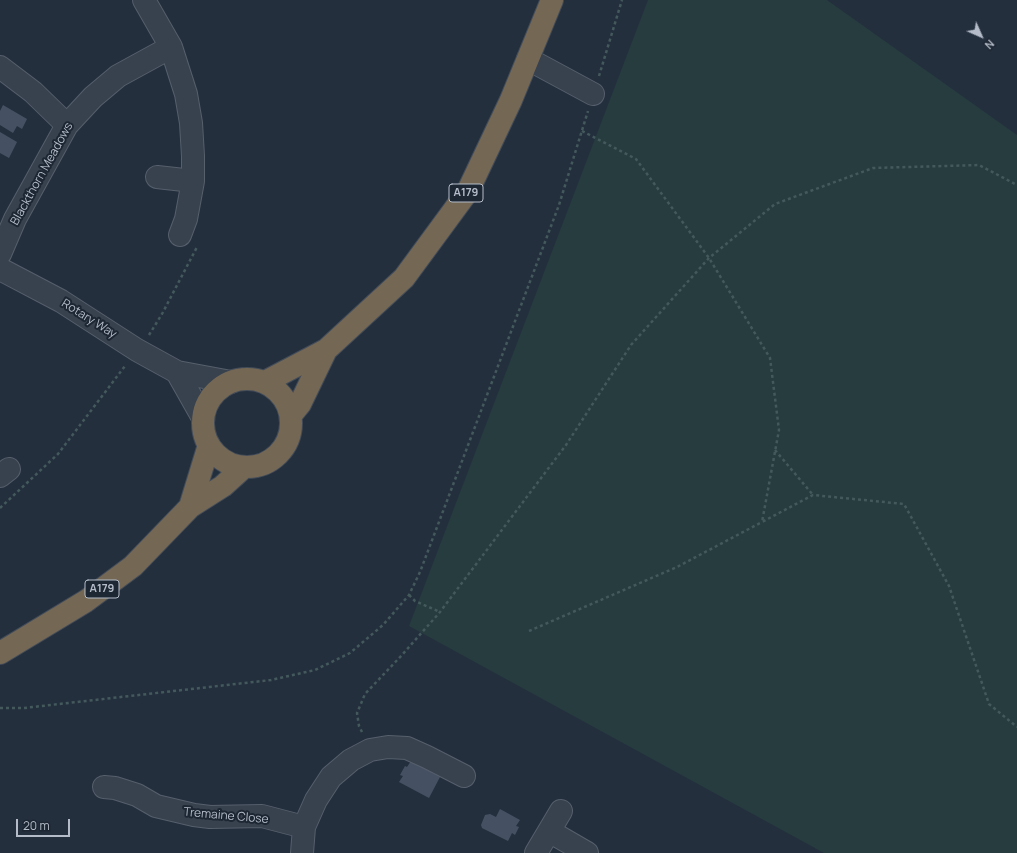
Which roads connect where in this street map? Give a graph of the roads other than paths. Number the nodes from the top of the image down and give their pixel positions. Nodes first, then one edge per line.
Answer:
1 (144, 0) edge
2 (552, 0) edge
3 (172, 47) junction
4 (528, 59) junction
5 (0, 67) edge
6 (593, 94) road end
7 (67, 125) junction
8 (157, 177) dead end
9 (193, 181) junction
10 (180, 235) dead end
11 (0, 254) edge
12 (0, 269) edge
13 (326, 350) junction
14 (177, 372) junction
15 (231, 382) junction
16 (265, 382) junction
17 (291, 415) junction
18 (203, 418) junction
19 (209, 445) junction
20 (244, 467) junction
21 (190, 507) junction
22 (0, 653) edge
23 (464, 776) dead end
24 (104, 788) dead end
25 (561, 811) dead end
26 (304, 828) junction
27 (549, 831) junction
28 (302, 853) edge
29 (536, 853) edge
30 (586, 853) edge

1 - 3 street
2 - 4 highway, A179
3 - 7 street, Blackthorn Meadows
3 - 9 street
4 - 6 street
4 - 13 highway, A179
5 - 7 street
7 - 11 street, Blackthorn Meadows
8 - 9 street
9 - 10 street
12 - 14 street, Rotary Way
13 - 16 highway
13 - 17 highway
14 - 15 street, Rotary Way
14 - 18 street
15 - 16 highway
15 - 18 highway
16 - 17 highway
17 - 20 highway
18 - 19 highway
19 - 20 highway
19 - 21 highway
20 - 21 highway
21 - 22 highway, A179
23 - 26 street
24 - 26 street, Tremaine Close
25 - 27 street
26 - 28 street
27 - 29 street
27 - 30 street

